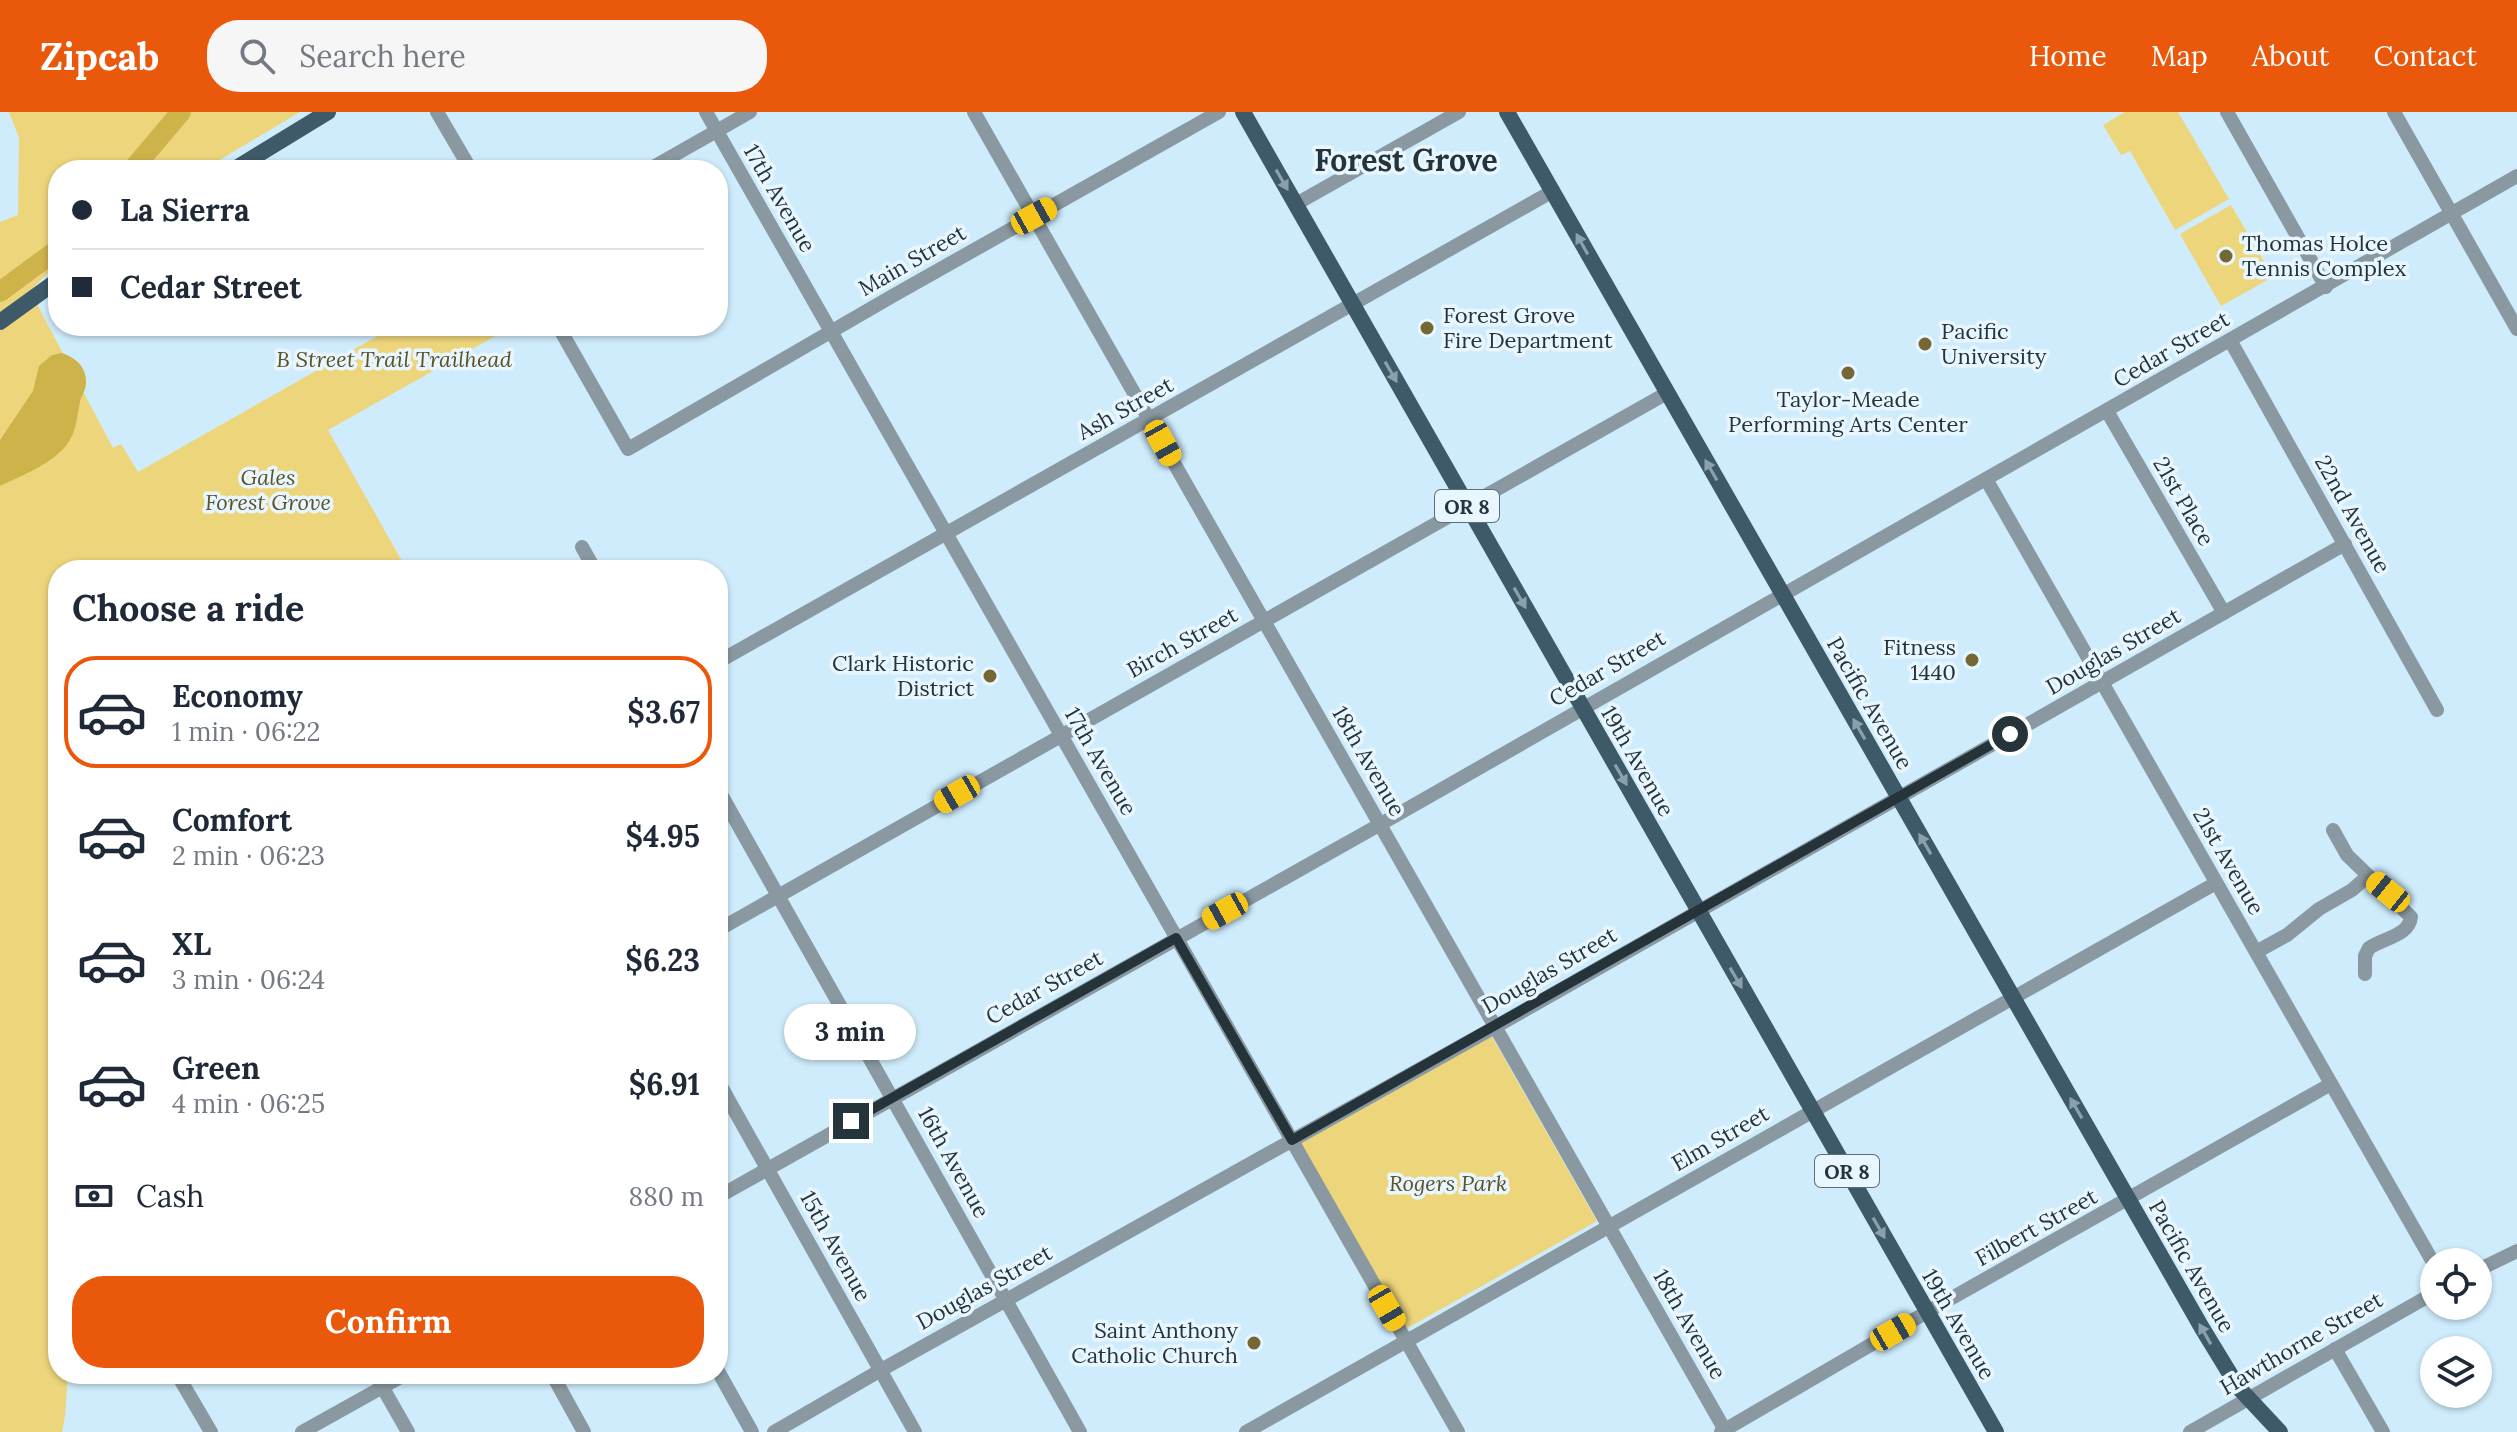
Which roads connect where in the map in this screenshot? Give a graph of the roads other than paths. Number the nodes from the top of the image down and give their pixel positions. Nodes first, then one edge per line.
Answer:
1 (328, 112) edge
2 (437, 112) edge
3 (706, 112) edge
4 (750, 112) edge
5 (974, 112) edge
6 (1219, 112) edge
7 (1243, 112) edge
8 (1459, 112) edge
9 (1507, 112) edge
10 (2227, 112) edge
11 (2394, 112) edge
12 (717, 131) junction
13 (249, 160) edge
14 (465, 160) edge
15 (666, 160) edge
16 (2517, 176) edge
17 (1553, 191) junction
18 (1296, 204) junction
19 (2452, 213) junction
20 (1034, 216) junction
21 (48, 287) edge
22 (2326, 287) junction
23 (1352, 305) junction
24 (0, 322) edge
25 (2517, 329) edge
26 (831, 331) junction
27 (564, 336) edge
28 (2230, 340) junction
29 (1667, 393) junction
30 (2107, 411) junction
31 (1149, 419) junction
32 (1986, 479) junction
33 (1467, 506) junction
34 (947, 534) junction
35 (2345, 544) junction
36 (582, 547) dead end
37 (589, 560) edge
38 (1782, 594) junction
39 (2224, 613) junction
40 (1264, 621) junction
41 (728, 656) edge
42 (2102, 683) junction
43 (1582, 708) junction
44 (2437, 710) dead end
45 (1061, 735) junction
46 (1898, 797) junction
47 (728, 807) edge
48 (1379, 825) junction
49 (2333, 830) dead end
50 (2368, 876) junction
51 (2216, 883) junction
52 (778, 896) junction
53 (1698, 910) junction
54 (728, 924) edge
55 (1176, 938) junction
56 (2256, 952) junction
57 (2365, 974) dead end
58 (2013, 998) junction
59 (1495, 1027) junction
60 (2331, 1084) junction
61 (893, 1097) junction
62 (728, 1099) edge
63 (1812, 1110) junction
64 (1292, 1140) junction
65 (767, 1169) junction
66 (728, 1191) edge
67 (2128, 1200) junction
68 (1609, 1227) junction
69 (2425, 1248) edge
70 (2517, 1251) edge
71 (2492, 1263) edge
72 (1006, 1301) junction
73 (2420, 1301) edge
74 (1927, 1312) junction
75 (1406, 1341) junction
76 (2335, 1349) junction
77 (881, 1370) junction
78 (183, 1384) edge
79 (374, 1384) edge
80 (381, 1384) edge
81 (558, 1384) edge
82 (725, 1384) edge
83 (2248, 1399) junction
84 (1724, 1431) edge
85 (2193, 1431) edge
86 (211, 1432) edge
87 (302, 1432) edge
88 (408, 1432) edge
89 (584, 1432) edge
90 (752, 1432) edge
91 (774, 1432) edge
92 (915, 1432) edge
93 (1080, 1432) edge
94 (1246, 1432) edge
95 (1458, 1432) edge
96 (1996, 1432) edge
97 (2280, 1432) edge
98 (2383, 1432) edge

1 - 13 main road
2 - 14 street
3 - 12 street, 17th Avenue
4 - 12 street
5 - 20 street, 18th Avenue
6 - 20 street, Main Street
7 -> 18 main road, 19th Avenue / OR 8
8 - 18 street
9 - 17 main road, Pacific Avenue
10 - 22 street
11 - 19 street
12 - 15 street
12 - 26 street, 17th Avenue
16 - 19 street, Cedar Street
17 - 23 street, Ash Street
29 -> 17 main road, Pacific Avenue
18 - 23 main road, 19th Avenue / OR 8
19 - 22 street, Cedar Street
19 - 25 street
20 - 26 street, Main Street
20 - 31 street, 18th Avenue
21 - 24 main road
22 - 28 street, Cedar Street
23 - 31 street, Ash Street
23 -> 33 main road, 19th Avenue / OR 8
26 - 27 street, Main Street
26 - 34 street, 17th Avenue
28 - 30 street, Cedar Street
28 - 35 street, 22nd Avenue
29 - 33 street, Birch Street
38 -> 29 main road, Pacific Avenue
30 - 32 street, Cedar Street
30 - 39 street, 21st Place
31 - 34 street, Ash Street
31 - 40 street, 18th Avenue
32 - 38 street, Cedar Street
32 - 42 street, 21st Avenue
33 - 40 street, Birch Street
33 -> 43 main road, 19th Avenue / OR 8
34 - 41 street, Ash Street
34 - 45 street, 17th Avenue
35 - 39 street, Douglas Street
35 - 44 street, 22nd Avenue
36 - 37 street
38 - 43 street, Cedar Street
46 -> 38 main road, Pacific Avenue
39 - 42 street, Douglas Street
40 - 45 street, Birch Street
40 - 48 street, 18th Avenue
42 - 46 street, Douglas Street
42 - 51 street, 21st Avenue
43 - 48 street, Cedar Street
43 -> 53 main road, 19th Avenue / OR 8
45 - 52 street, Birch Street
45 - 55 street, 17th Avenue
46 - 53 street, Douglas Street
58 -> 46 main road, Pacific Avenue
47 - 52 street, 16th Avenue
48 - 55 street, Cedar Street
48 - 59 street, 18th Avenue
49 - 50 street
50 - 56 street
50 - 57 street
51 - 56 street, 21st Avenue
51 - 58 street, Elm Street
52 - 54 street, Birch Street
52 - 61 street, 16th Avenue
53 - 59 street, Douglas Street
53 -> 63 main road, 19th Avenue / OR 8
55 - 61 street, Cedar Street
55 - 64 street, 17th Avenue
56 - 60 street, 21st Avenue
58 - 63 street, Elm Street
67 -> 58 main road, Pacific Avenue
59 - 64 street, Douglas Street
59 - 68 street, 18th Avenue
60 - 67 street, Filbert Street
60 - 69 street, 21st Avenue
61 - 65 street, Cedar Street
61 - 72 street, 16th Avenue
62 - 65 street, 15th Avenue
63 - 68 street, Elm Street
63 -> 74 main road, 19th Avenue / OR 8
64 - 72 street, Douglas Street
64 - 75 street, 17th Avenue
65 - 66 street, Cedar Street
65 - 77 street, 15th Avenue
67 - 74 street, Filbert Street
83 -> 67 main road, Pacific Avenue
68 - 75 street, Elm Street
68 - 84 street, 18th Avenue
70 - 71 street
72 - 77 street, Douglas Street
72 - 93 street, 16th Avenue
73 - 76 street, Hawthorne Street
74 - 84 street, Filbert Street
74 - 96 main road, 19th Avenue / OR 8
75 - 94 street, Elm Street
75 - 95 street, 17th Avenue
76 - 83 street, Hawthorne Street
76 - 98 street
77 - 91 street, Douglas Street
77 - 92 street, 15th Avenue
78 - 86 street
79 - 87 street
80 - 88 street
81 - 89 street
82 - 90 street
83 - 85 street, Hawthorne Street
83 - 97 main road, Pacific Avenue

